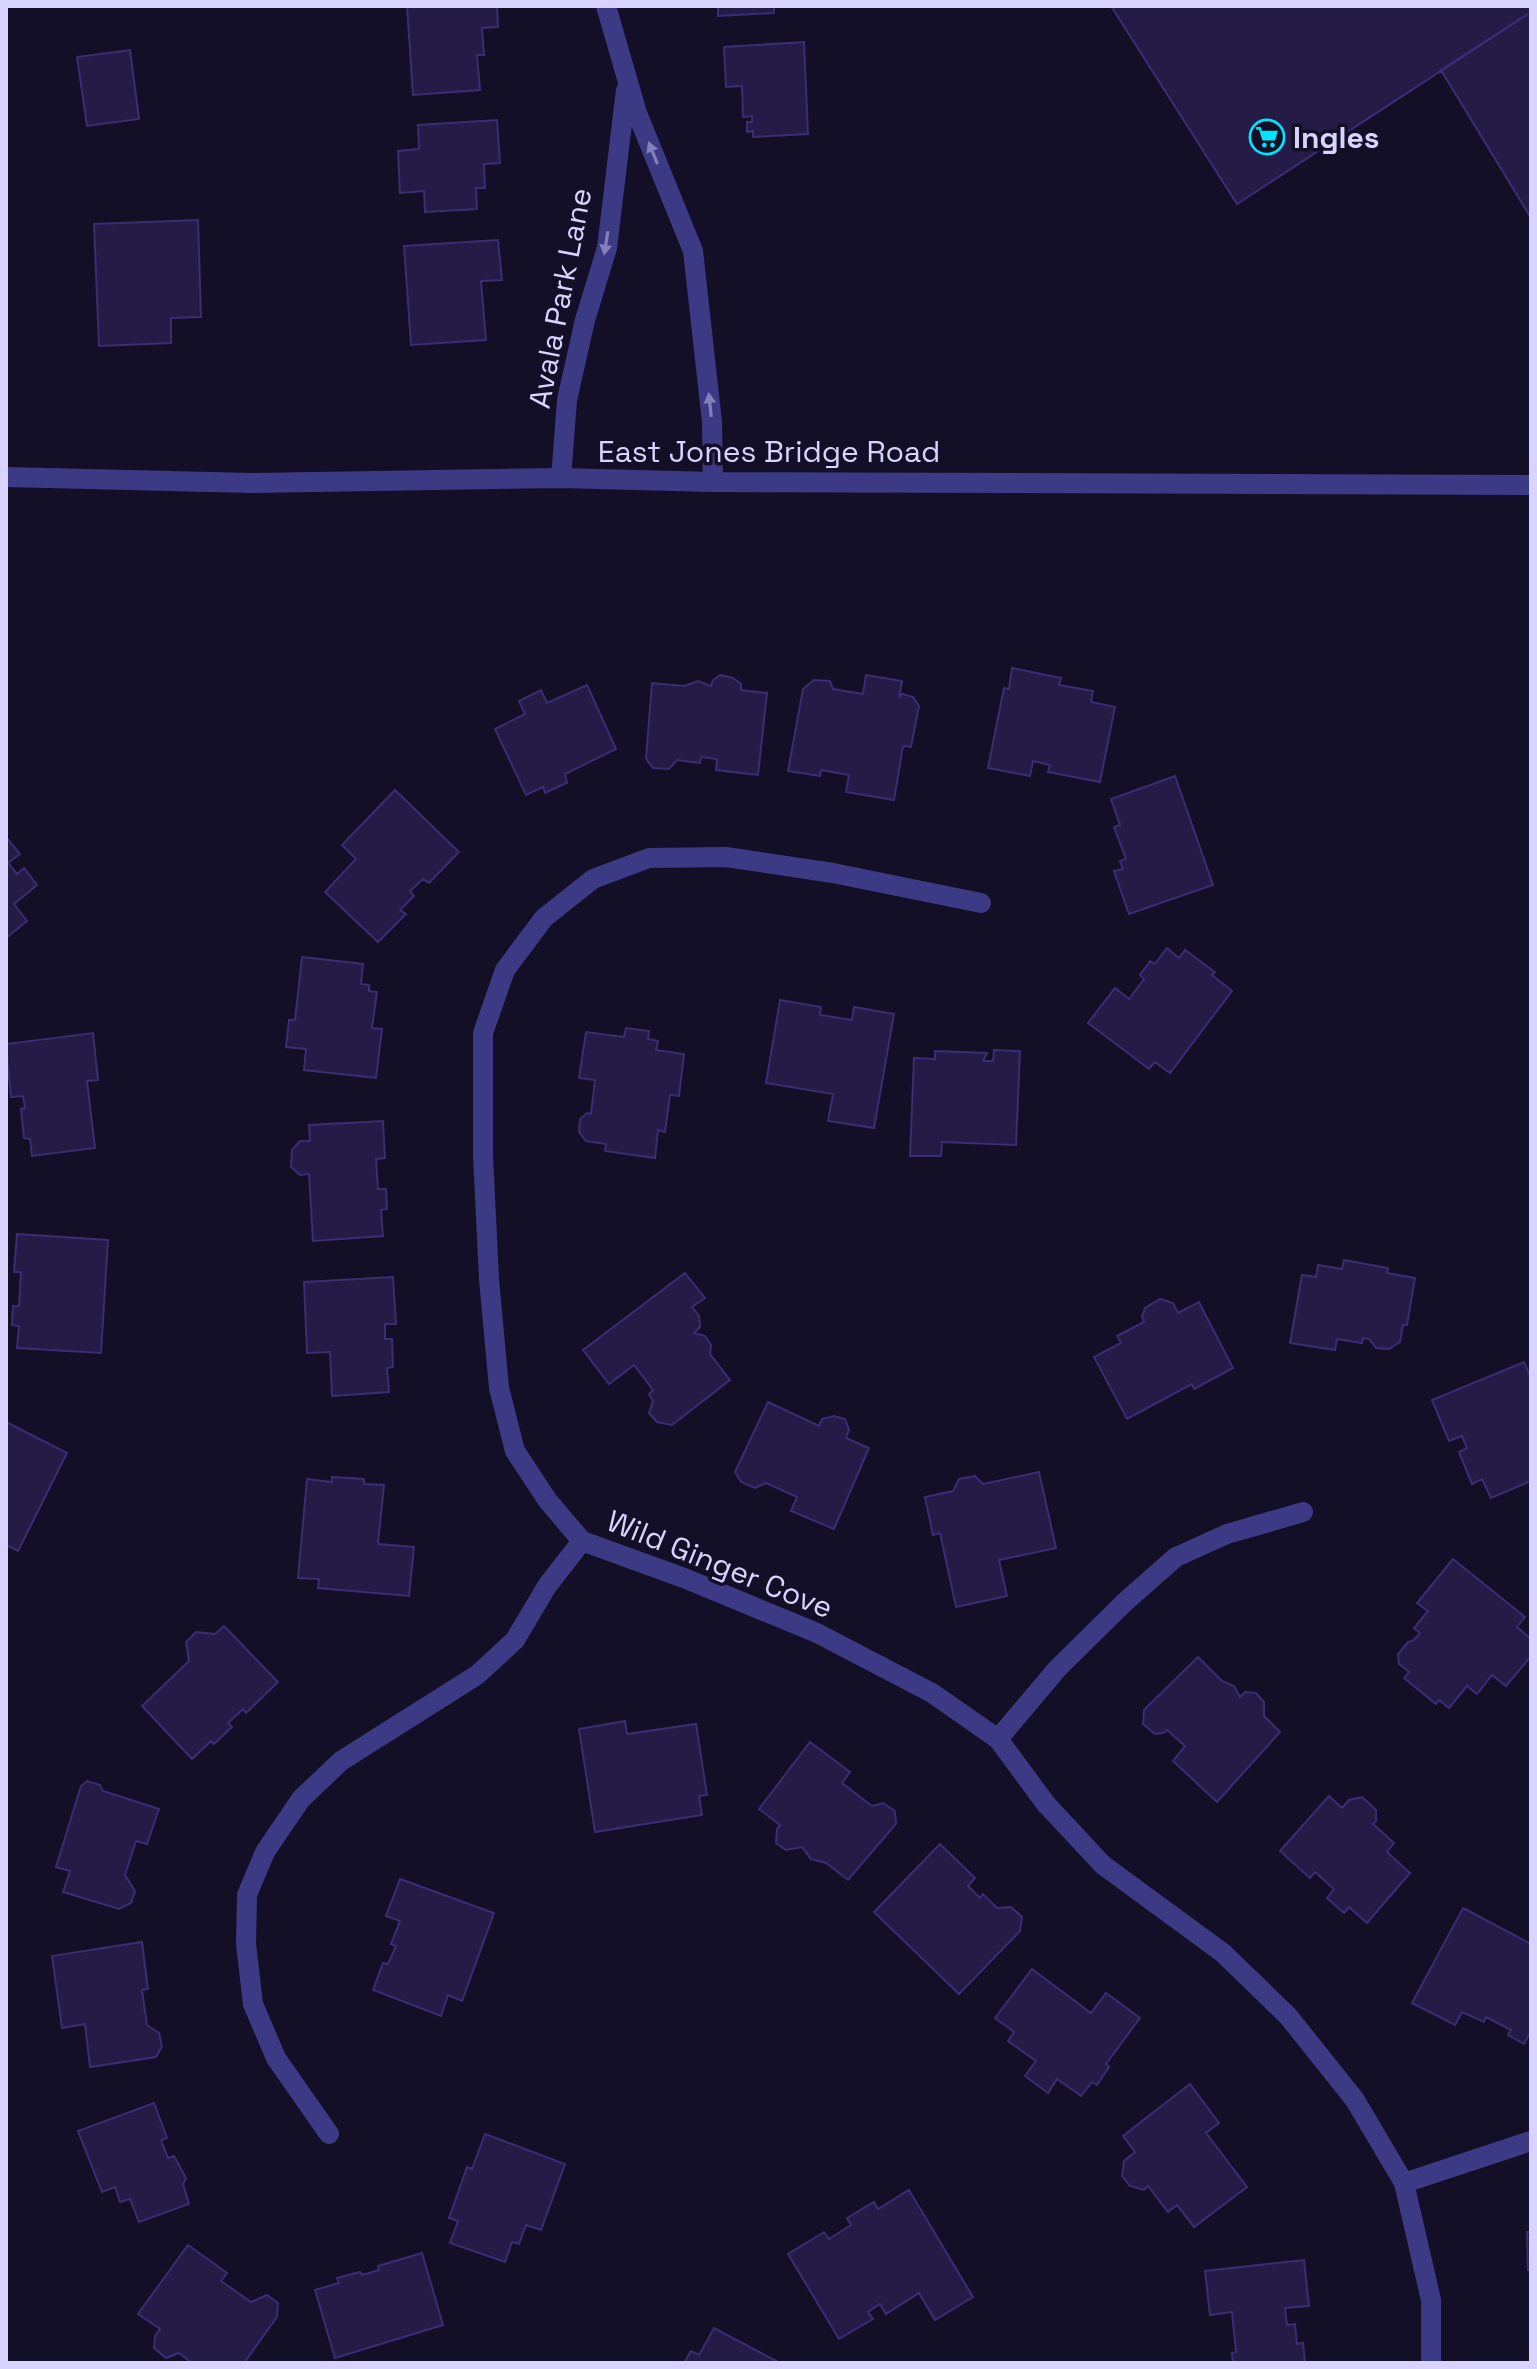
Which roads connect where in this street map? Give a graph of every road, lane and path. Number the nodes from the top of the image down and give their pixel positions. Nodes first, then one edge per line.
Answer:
1 (606, 6) edge
2 (627, 82) junction
3 (6, 477) edge
4 (561, 478) junction
5 (713, 482) junction
6 (1531, 485) edge
7 (981, 903) dead end
8 (1303, 1512) dead end
9 (582, 1541) junction
10 (998, 1739) junction
11 (329, 2134) dead end
12 (1531, 2141) edge
13 (1404, 2183) junction
14 (1431, 2363) edge

1 - 2 street, Avala Park Lane
2 -> 4 street, Avala Park Lane
5 -> 2 street, Avala Park Lane
3 - 4 street, East Jones Bridge Road
4 - 5 street, East Jones Bridge Road
5 - 6 street, East Jones Bridge Road
7 - 9 street, Wild Ginger Cove
8 - 10 street
9 - 10 street, Wild Ginger Cove
9 - 11 street
10 - 13 street, Wild Ginger Cove
12 - 13 street
13 - 14 street, Wild Ginger Cove

